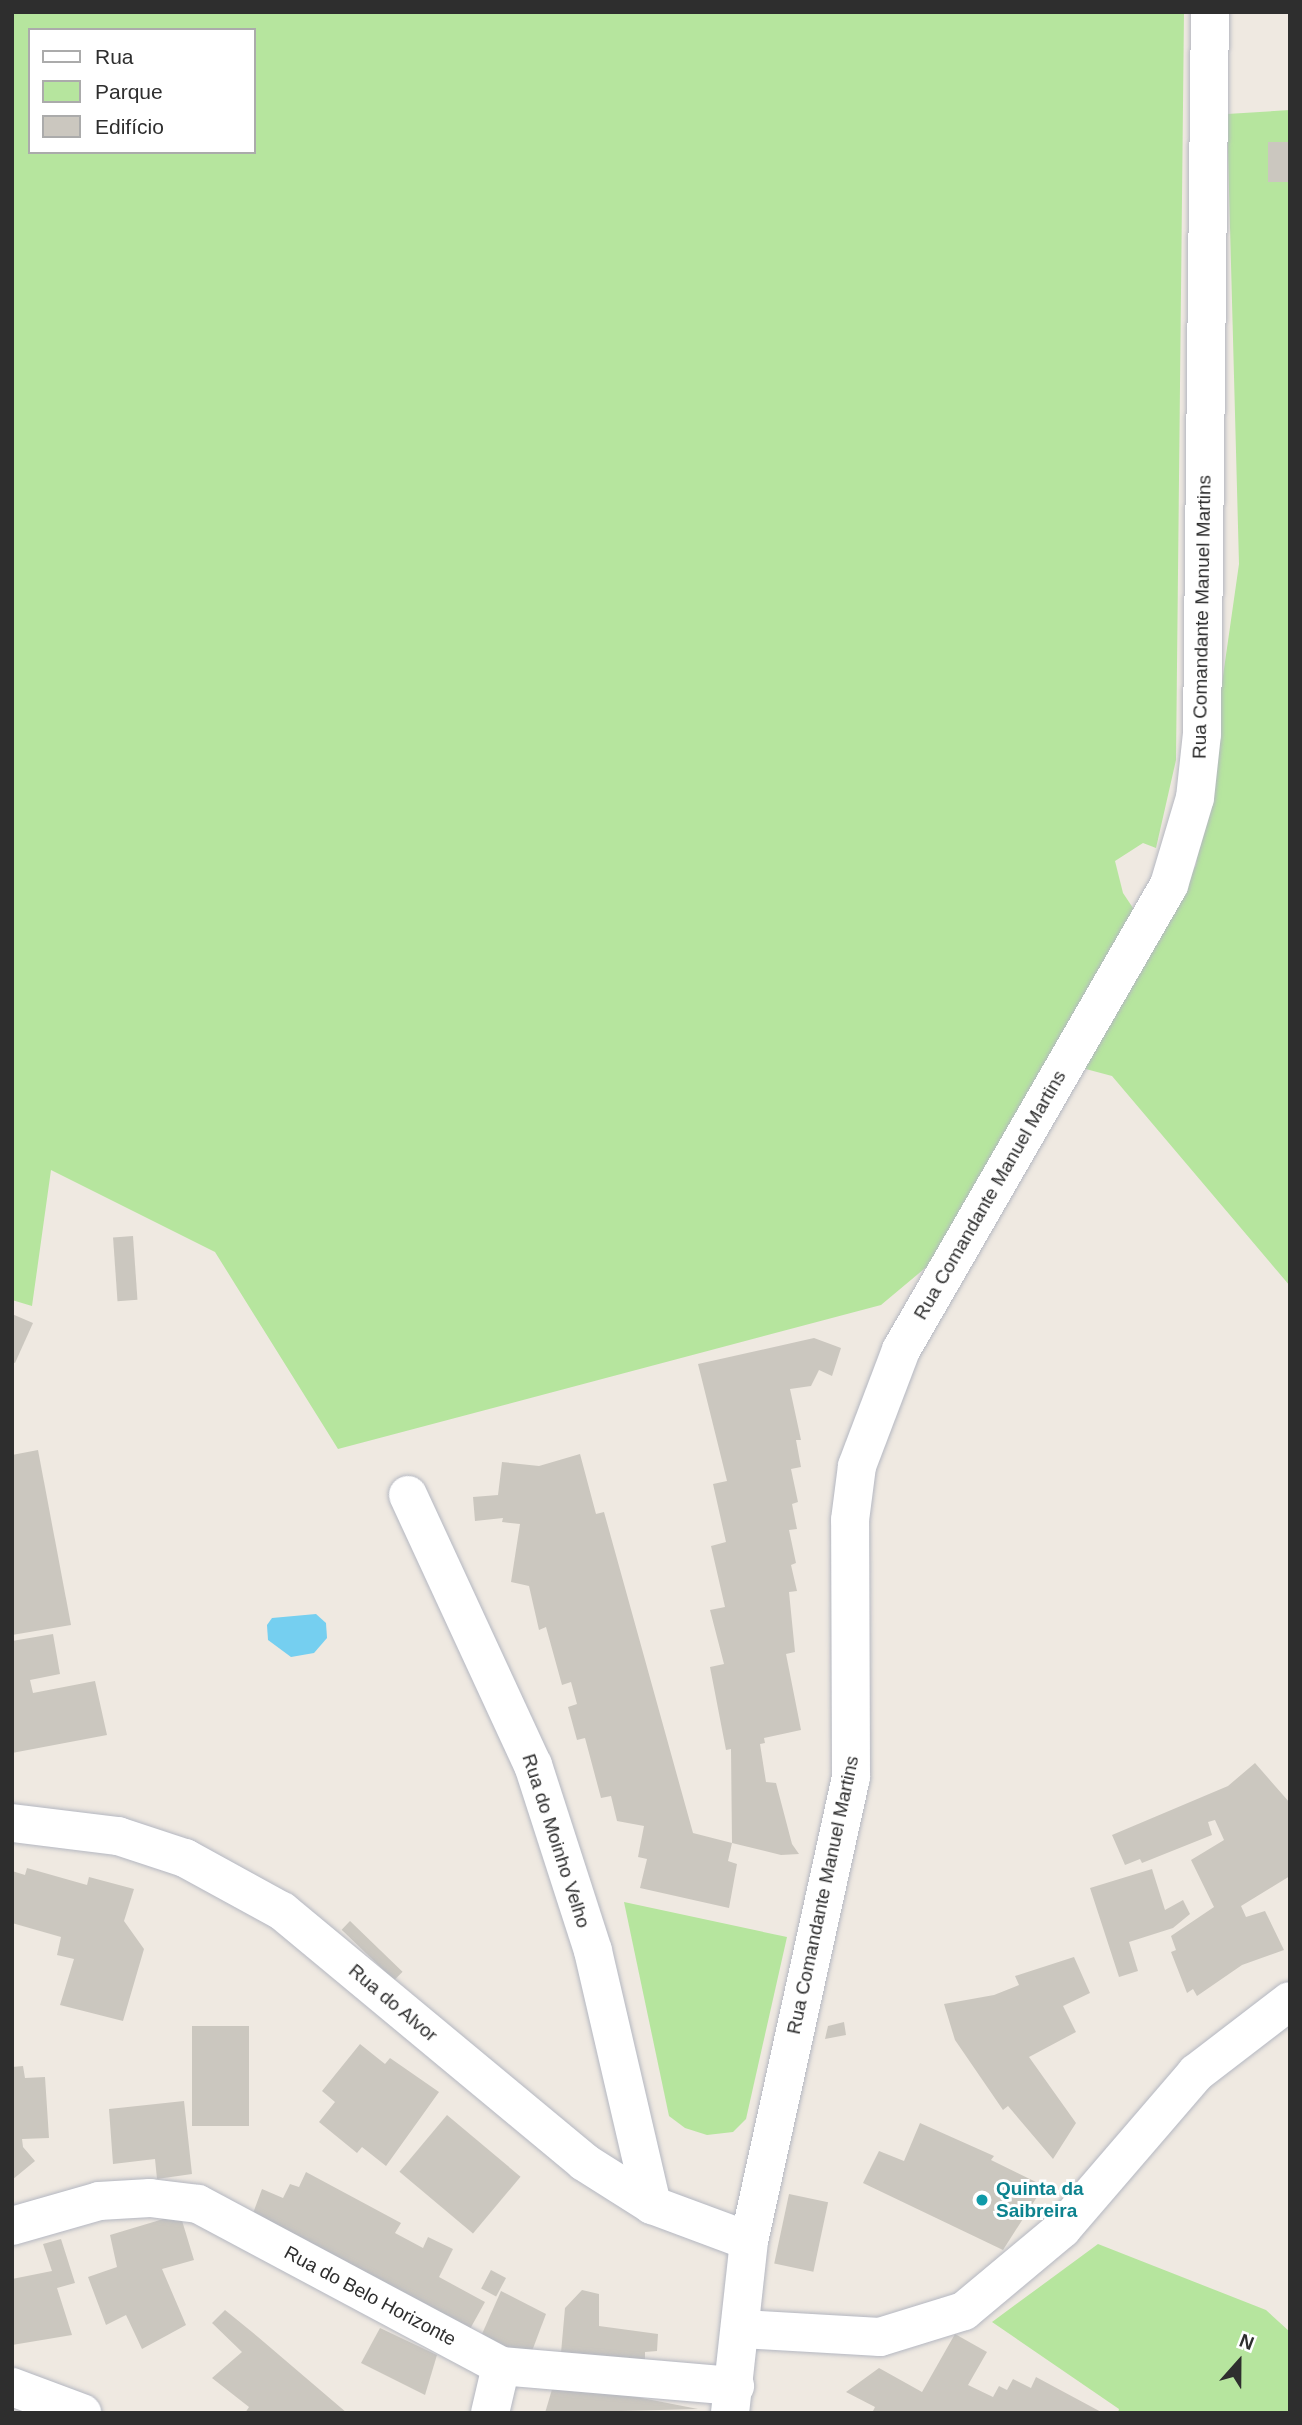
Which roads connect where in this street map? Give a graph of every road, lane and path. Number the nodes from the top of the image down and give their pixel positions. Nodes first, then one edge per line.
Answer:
1 (1210, 12) edge
2 (408, 1495) dead end
3 (12, 1823) edge
4 (1290, 2001) edge
5 (652, 2205) junction
6 (12, 2226) edge
7 (749, 2241) junction
8 (741, 2329) junction
9 (501, 2366) junction
10 (12, 2387) edge
11 (733, 2400) edge
12 (82, 2413) edge
13 (490, 2413) edge

1 - 7 street, Rua Comandante Manuel Martins
2 - 5 street, Rua do Moinho Velho
3 - 5 street, Rua do Alvor
4 - 8 street
5 - 7 street, Rua do Alvor
6 - 9 street, Rua do Belo Horizonte
7 - 8 street, Rua Comandante Manuel Martins
8 - 11 street, Rua Comandante Manuel Martins
9 - 11 street, Rua do Belo Horizonte
9 - 13 street
10 - 12 street

